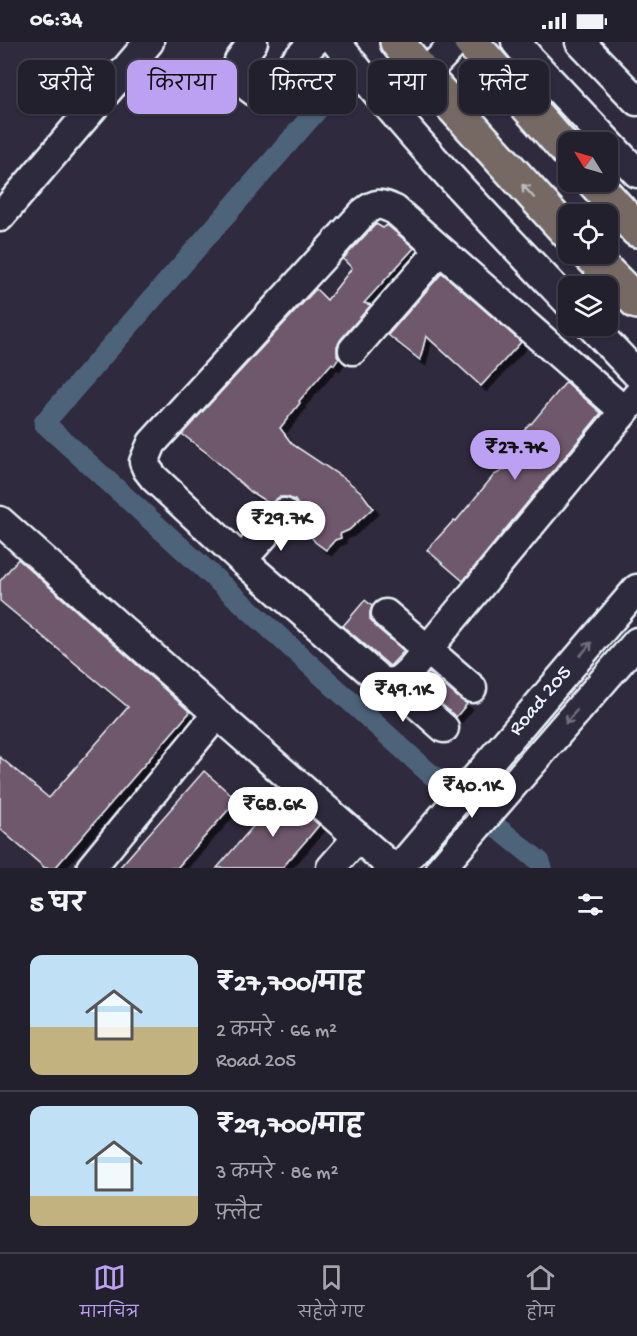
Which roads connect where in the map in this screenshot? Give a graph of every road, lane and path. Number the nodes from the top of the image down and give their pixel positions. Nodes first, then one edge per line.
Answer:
1 (149, 42) edge
2 (253, 42) edge
3 (314, 42) edge
4 (336, 42) edge
5 (397, 42) edge
6 (456, 42) edge
7 (471, 42) edge
8 (516, 42) edge
9 (580, 42) edge
10 (411, 60) edge
11 (438, 60) edge
12 (447, 101) edge
13 (637, 101) edge
14 (558, 141) edge
15 (637, 173) edge
16 (603, 192) edge
17 (0, 217) edge
18 (558, 222) edge
19 (637, 230) edge
20 (440, 250) junction
21 (598, 264) edge
22 (558, 291) edge
23 (637, 302) edge
24 (601, 336) edge
25 (354, 350) dead end
26 (637, 374) edge
27 (630, 403) edge
28 (284, 513) dead end
29 (0, 520) edge
30 (242, 560) junction
31 (637, 589) edge
32 (386, 614) dead end
33 (637, 642) edge
34 (428, 649) junction
35 (393, 683) junction
36 (472, 688) dead end
37 (217, 714) junction
38 (444, 728) dead end
39 (358, 837) junction
40 (91, 868) edge
41 (331, 868) edge
42 (393, 868) edge
43 (399, 868) edge
44 (441, 868) edge

1 - 17 street
2 - 3 street
4 - 22 street
5 - 10 main road
6 - 11 street
7 - 14 main road
8 - 15 street
9 - 13 street
18 -> 12 main road
16 - 19 main road
20 - 25 street
20 - 27 street
20 - 30 street
21 - 23 main road
24 - 26 street
27 - 34 street
28 - 30 street
29 - 37 street
30 - 35 street
43 -> 31 street, Road 205
32 - 34 street
33 -> 44 street, Road 205
34 - 35 street
34 - 36 street
35 - 38 street
37 - 39 street
37 - 40 street
39 - 41 street
39 - 42 street

